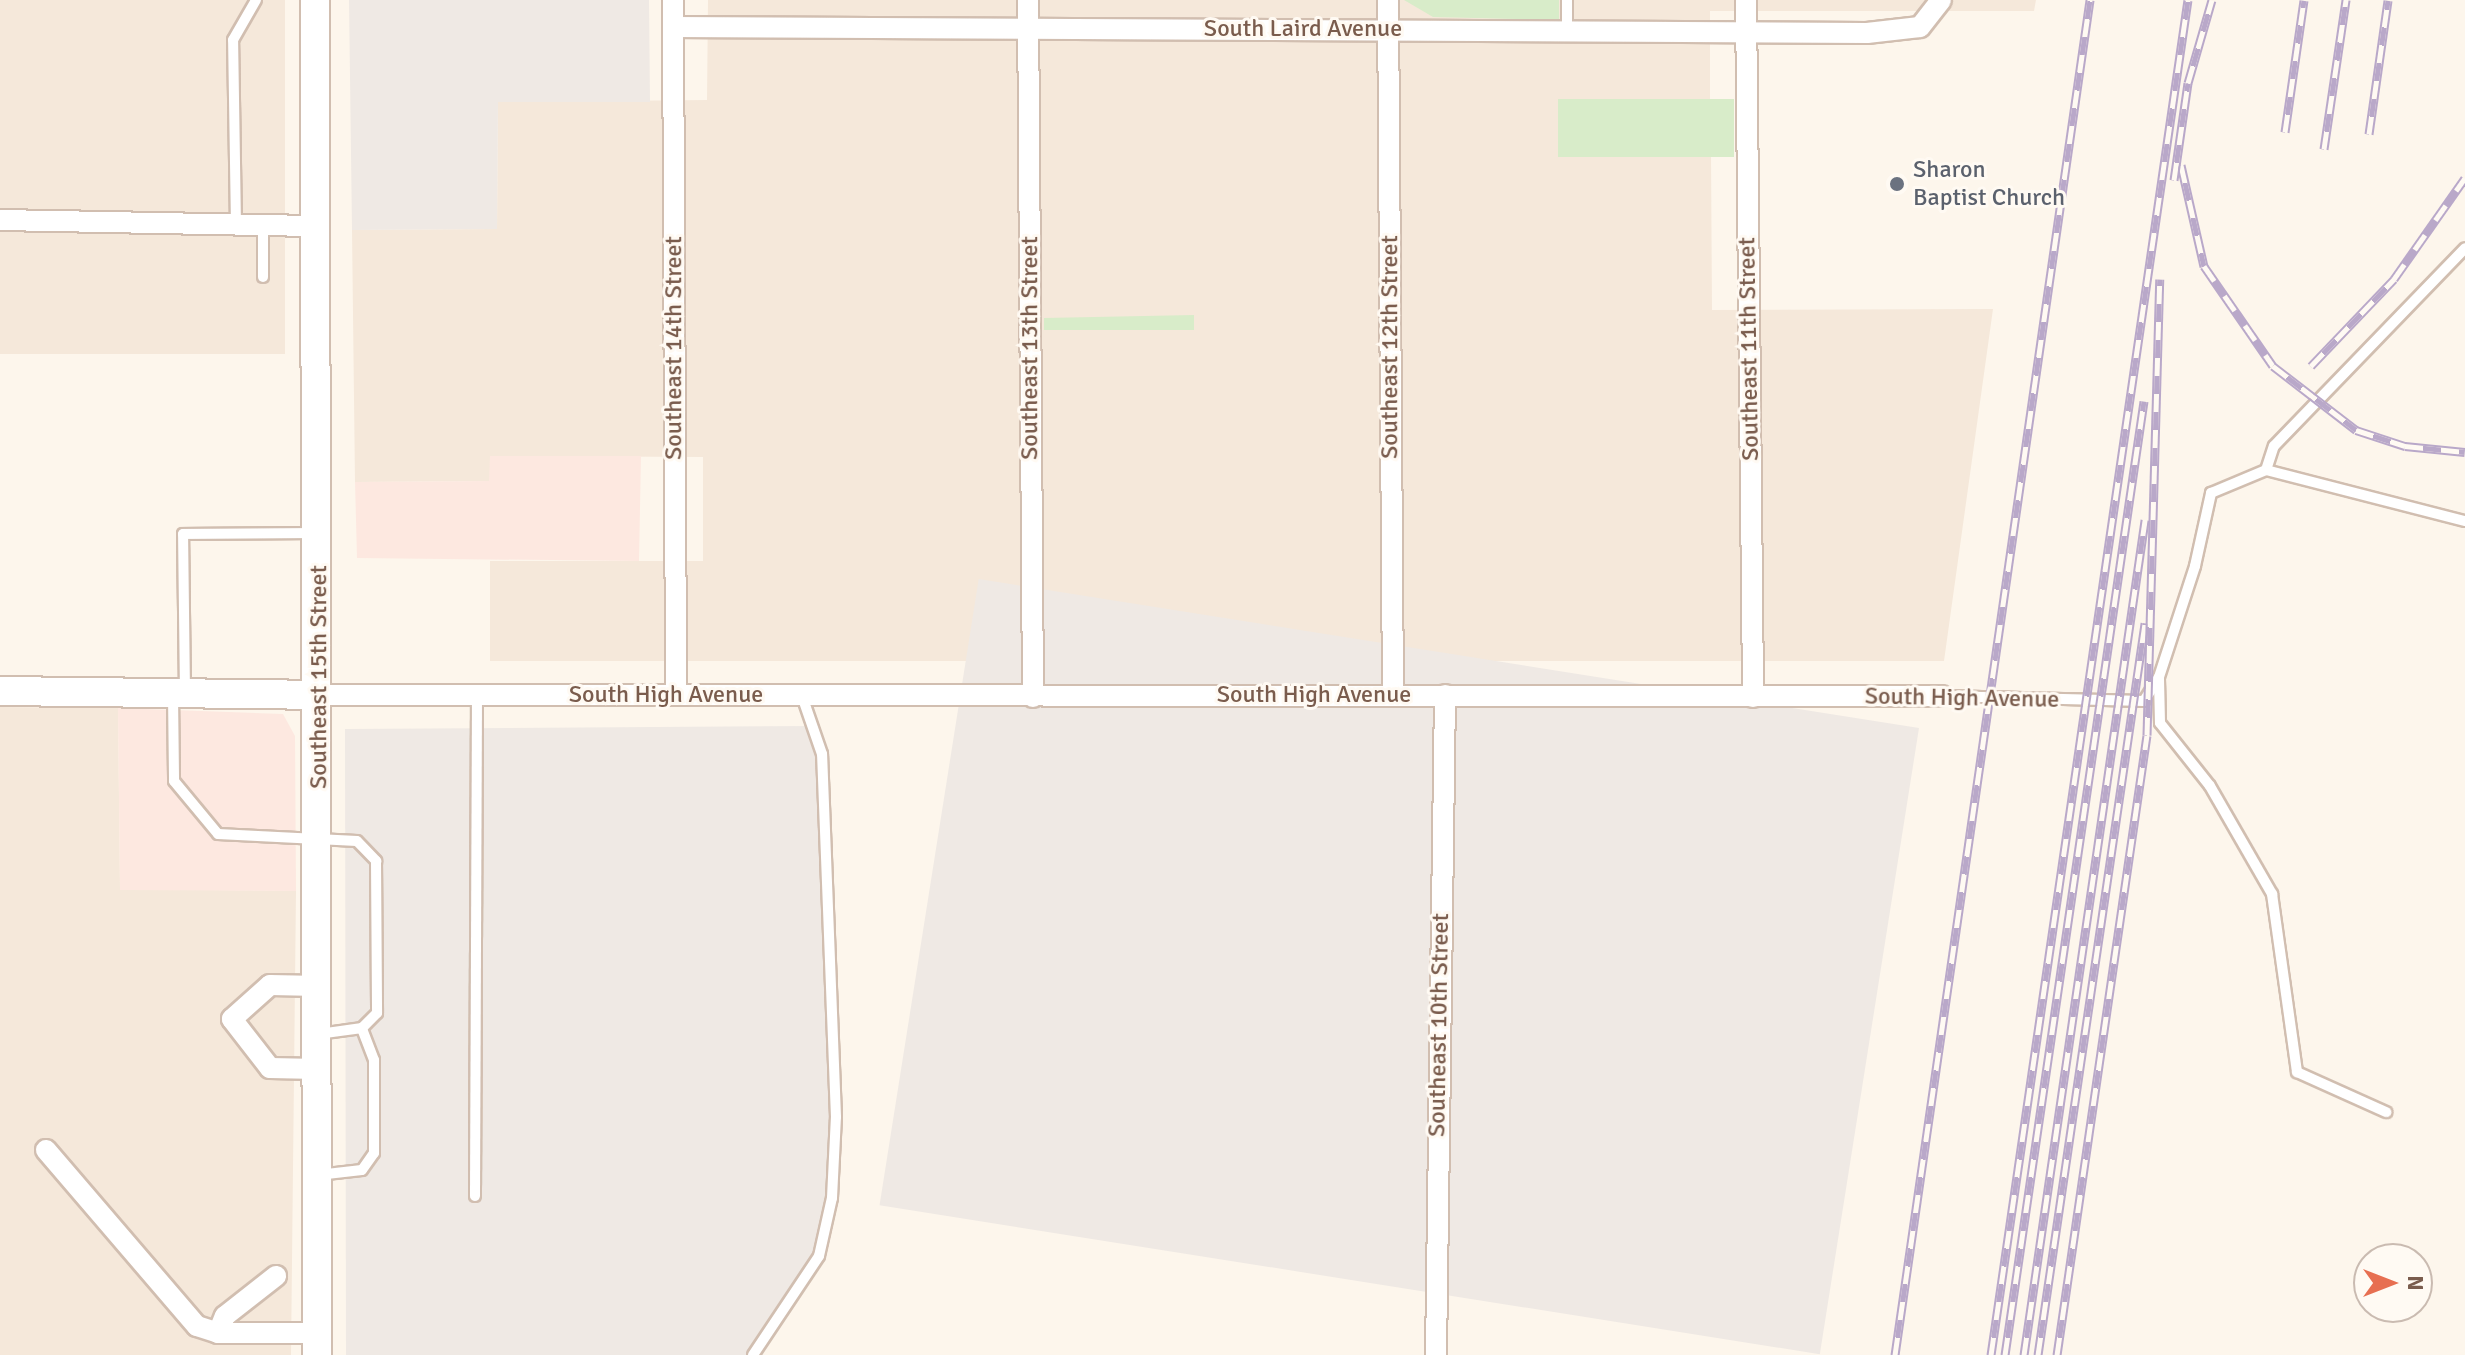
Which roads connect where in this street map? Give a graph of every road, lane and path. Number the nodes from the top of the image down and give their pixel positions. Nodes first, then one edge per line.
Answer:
1 (256, 0) edge
2 (315, 0) edge
3 (673, 0) edge
4 (1028, 0) edge
5 (1388, 0) edge
6 (1567, 0) edge
7 (1746, 0) edge
8 (1941, 0) edge
9 (673, 27) junction
10 (1028, 28) junction
11 (1567, 28) junction
12 (1388, 29) junction
13 (1746, 30) junction
14 (0, 220) edge
15 (236, 226) junction
16 (263, 226) junction
17 (316, 226) junction
18 (2465, 248) edge
19 (263, 277) dead end
20 (2266, 470) junction
21 (2465, 521) edge
22 (318, 533) junction
23 (2159, 677) junction
24 (0, 691) edge
25 (179, 693) junction
26 (320, 695) junction
27 (477, 695) junction
28 (676, 695) junction
29 (1393, 695) junction
30 (1445, 695) junction
31 (802, 696) junction
32 (1942, 696) joint
33 (1033, 697) junction
34 (1753, 697) junction
35 (319, 837) junction
36 (319, 986) junction
37 (362, 1028) junction
38 (318, 1034) junction
39 (318, 1069) junction
40 (2386, 1112) dead end
41 (46, 1150) dead end
42 (318, 1175) junction
43 (475, 1196) dead end
44 (276, 1276) dead end
45 (218, 1333) junction
46 (317, 1344) edge
47 (753, 1355) edge
48 (1436, 1355) edge

1 - 15 lane
2 - 17 main road, Southeast 15th Street
3 - 9 street, Southeast 14th Street
4 - 10 street, Southeast 13th Street
5 - 12 street, Southeast 12th Street
6 - 11 lane
7 - 13 street, Southeast 11th Street
8 - 13 street, South Laird Avenue
9 - 10 street, South Laird Avenue
9 - 28 street, Southeast 14th Street
10 - 12 street, South Laird Avenue
10 - 33 street, Southeast 13th Street
11 - 12 street, South Laird Avenue
11 - 13 street, South Laird Avenue
12 - 29 street, Southeast 12th Street
13 - 34 street, Southeast 11th Street
14 - 15 street
15 - 16 street
16 - 17 street
16 - 19 lane
17 - 22 main road, Southeast 15th Street
18 - 20 lane
20 - 21 lane
20 - 23 lane
22 - 25 lane
22 - 26 main road, Southeast 15th Street
23 - 32 lane, South High Avenue
23 - 40 lane
24 - 25 main road, South High Avenue
25 - 26 main road, South High Avenue
25 - 35 lane
26 - 27 street, South High Avenue
26 - 35 main road, Southeast 15th Street
27 - 28 street, South High Avenue
27 - 43 lane
28 - 31 street, South High Avenue
29 - 30 street, South High Avenue
29 - 33 street, South High Avenue
30 - 34 street, South High Avenue
30 - 48 street, Southeast 10th Street
31 - 33 street, South High Avenue
31 - 47 lane
32 - 34 street, South High Avenue
35 - 36 main road, Southeast 15th Street
35 - 37 lane
36 - 38 main road, Southeast 15th Street
36 - 39 street
37 - 38 lane
37 - 42 lane
38 - 39 main road, Southeast 15th Street
39 - 42 main road, Southeast 15th Street
41 - 45 street
42 - 46 main road, Southeast 15th Street
44 - 45 street
45 - 46 street

